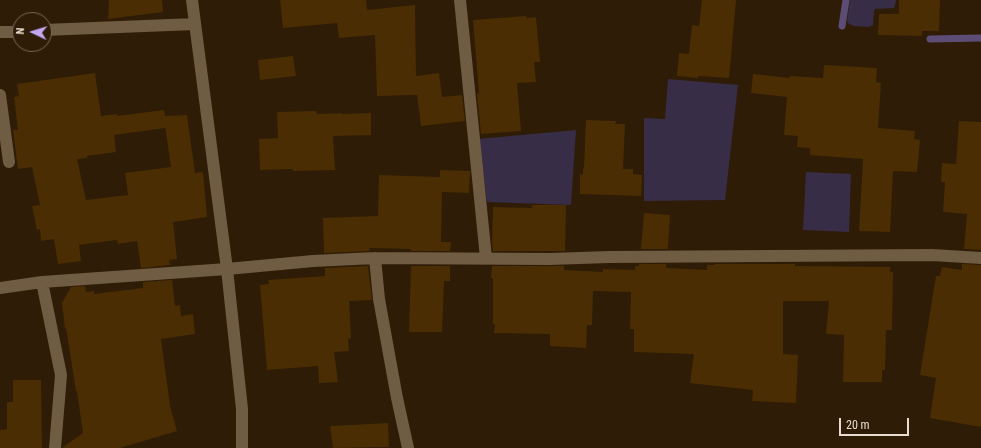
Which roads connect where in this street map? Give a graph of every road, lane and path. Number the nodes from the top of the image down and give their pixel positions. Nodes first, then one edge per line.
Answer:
1 (192, 0) edge
2 (460, 0) edge
3 (195, 24) junction
4 (52, 30) edge
5 (0, 32) edge
6 (12, 32) edge
7 (0, 95) edge
8 (9, 162) dead end
9 (375, 258) junction
10 (486, 258) junction
11 (981, 258) edge
12 (227, 269) junction
13 (42, 282) junction
14 (0, 288) edge
15 (55, 448) edge
16 (242, 448) edge
17 (408, 448) edge

1 - 3 street
2 - 10 street
3 - 4 street
3 - 12 street
5 - 6 street
7 - 8 street
9 - 10 street
9 - 12 street
9 - 17 street
10 - 11 street
12 - 13 street
12 - 16 street
13 - 14 street
13 - 15 street

